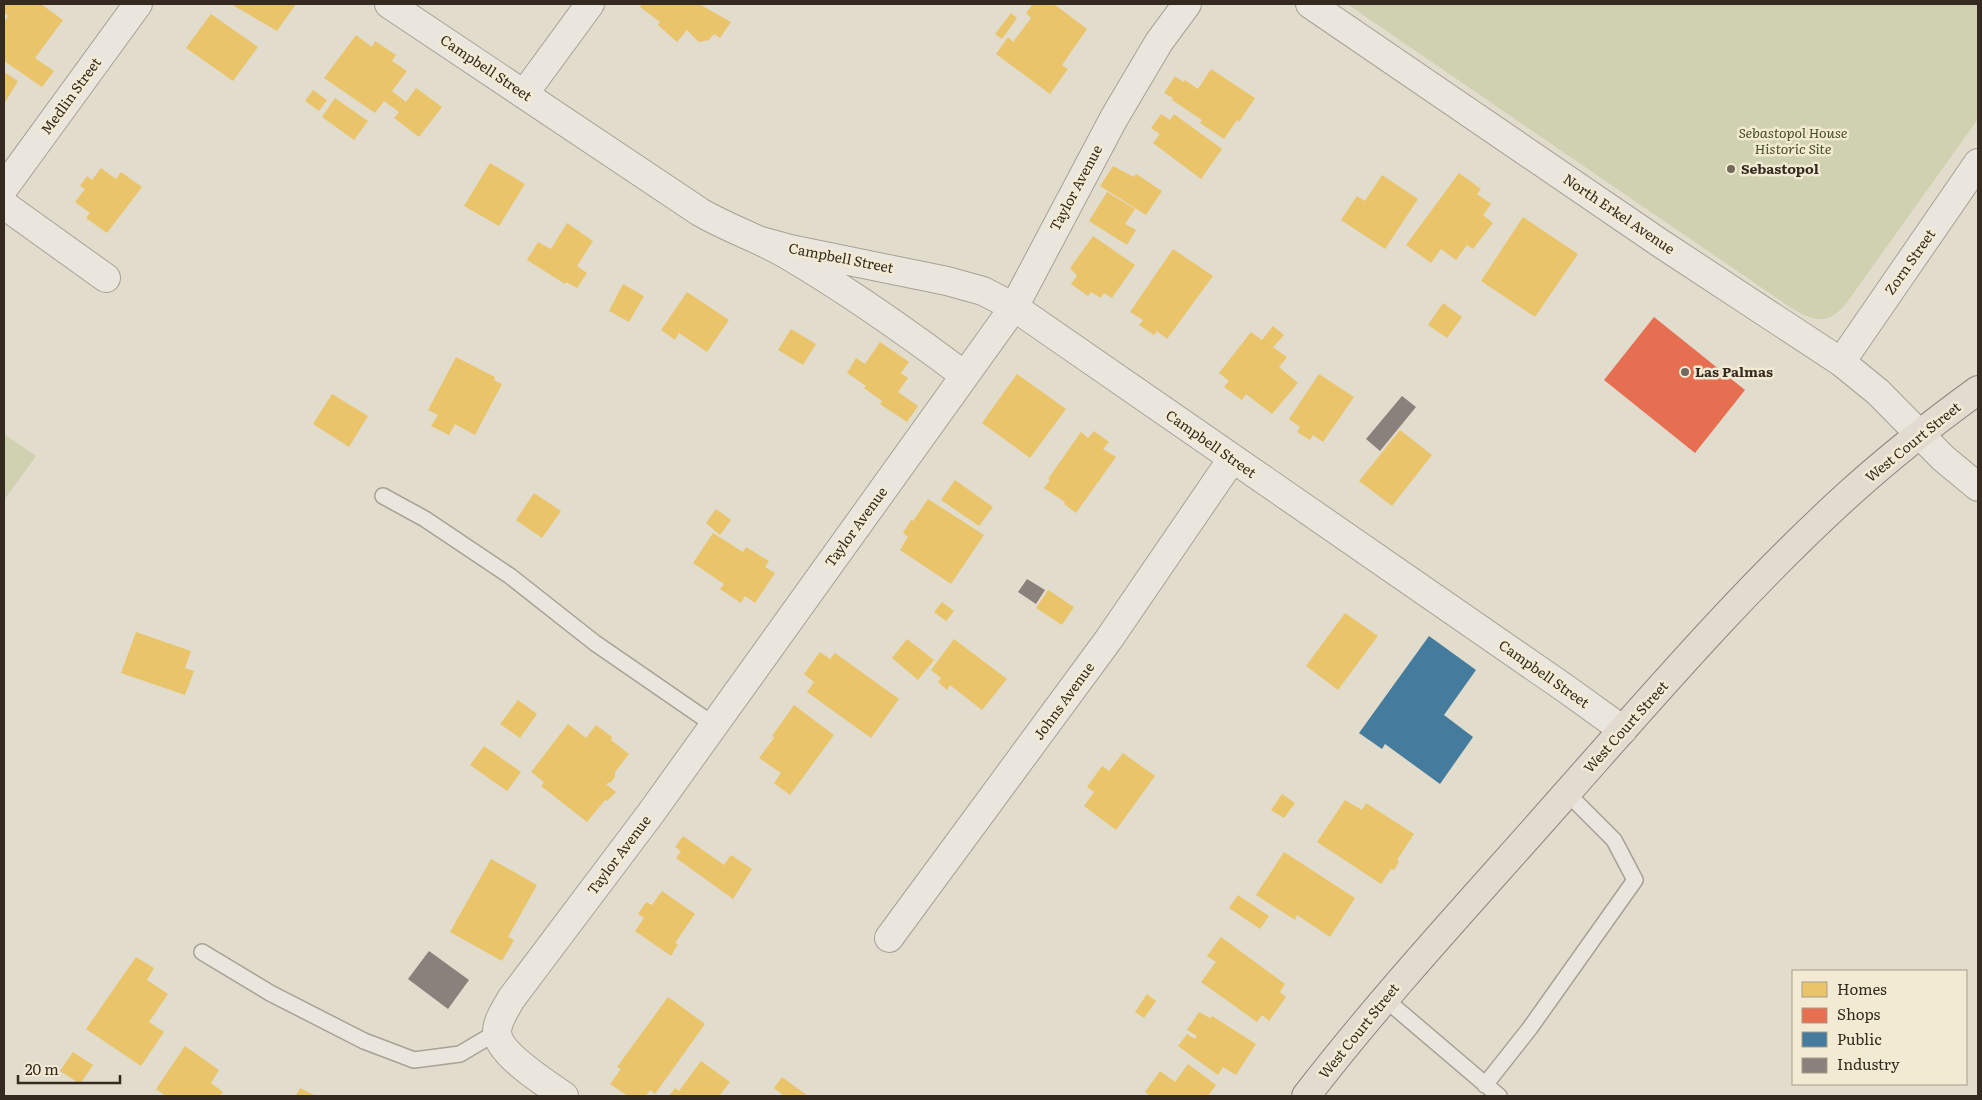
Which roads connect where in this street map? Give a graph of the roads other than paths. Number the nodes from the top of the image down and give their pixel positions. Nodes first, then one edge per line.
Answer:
1 (138, 4) edge
2 (390, 4) edge
3 (590, 4) edge
4 (1187, 4) edge
5 (1310, 4) edge
6 (524, 94) junction
7 (1978, 163) edge
8 (4, 188) edge
9 (4, 205) edge
10 (762, 241) junction
11 (106, 278) dead end
12 (1014, 307) junction
13 (1841, 362) junction
14 (964, 375) junction
15 (1978, 390) edge
16 (1919, 433) junction
17 (1232, 459) junction
18 (1978, 487) edge
19 (383, 496) dead end
20 (714, 725) junction
21 (1623, 730) junction
22 (1568, 792) junction
23 (889, 938) dead end
24 (202, 952) dead end
25 (1385, 999) junction
26 (497, 1032) junction
27 (1485, 1085) junction
28 (564, 1096) edge
29 (1306, 1096) edge
30 (1499, 1096) edge

1 - 8 street, Medlin Street
2 - 6 street, Campbell Street
3 - 6 street
4 - 12 street, Taylor Avenue
5 - 13 street, North Erkel Avenue
6 - 10 street, Campbell Street
7 - 13 street, Zorn Street
9 - 11 street
10 - 12 street, Campbell Street
10 - 14 street, Campbell Street
12 - 14 street, Taylor Avenue
12 - 17 street, Campbell Street
13 - 16 street, North Erkel Avenue
14 - 20 street, Taylor Avenue
15 - 16 main road, West Court Street
16 - 18 street, North Erkel Avenue
16 - 21 main road, West Court Street
17 - 21 street, Campbell Street
17 - 23 street, Johns Avenue
19 - 20 lane
20 - 26 street, Taylor Avenue
21 - 22 main road, West Court Street
22 - 25 main road, West Court Street
22 - 27 lane
24 - 26 lane
25 - 27 lane
25 - 29 main road, West Court Street
26 - 28 street
27 - 30 lane

